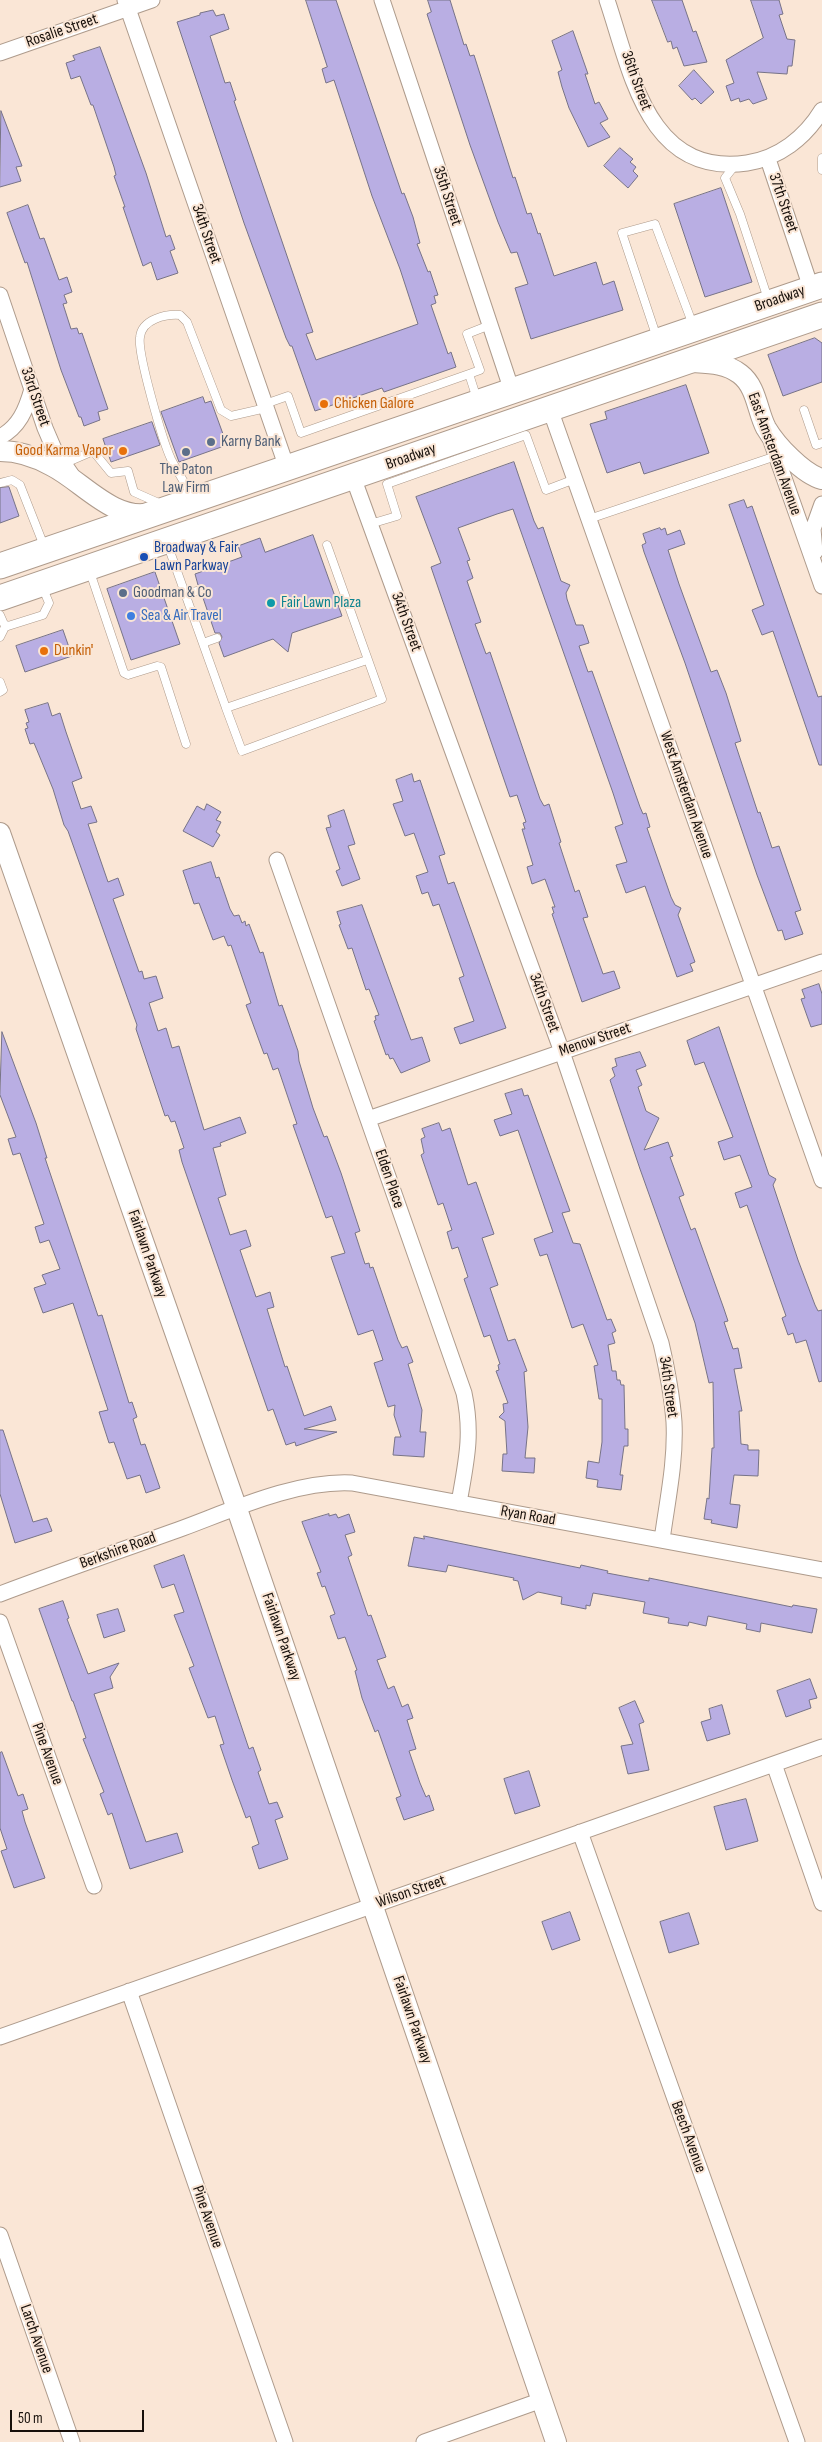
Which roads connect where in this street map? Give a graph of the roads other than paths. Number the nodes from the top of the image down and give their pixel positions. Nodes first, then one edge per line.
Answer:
1 (152, 0) edge
2 (382, 0) edge
3 (608, 0) edge
4 (126, 4) edge
5 (0, 53) edge
6 (822, 110) edge
7 (822, 158) edge
8 (768, 159) junction
9 (736, 164) junction
10 (822, 170) edge
11 (816, 286) edge
12 (0, 295) edge
13 (770, 303) junction
14 (822, 315) edge
15 (490, 325) junction
16 (695, 329) junction
17 (658, 342) junction
18 (690, 362) junction
19 (469, 374) junction
20 (32, 389) junction
21 (512, 391) junction
22 (478, 403) junction
23 (266, 406) junction
24 (550, 410) junction
25 (804, 410) dead end
26 (766, 428) junction
27 (0, 437) edge
28 (822, 443) edge
29 (0, 451) edge
30 (776, 456) junction
31 (63, 464) junction
32 (287, 468) junction
33 (397, 471) junction
34 (353, 477) junction
35 (822, 478) edge
36 (575, 479) junction
37 (0, 483) edge
38 (83, 487) junction
39 (194, 500) junction
40 (822, 504) edge
41 (170, 508) junction
42 (588, 519) junction
43 (370, 524) junction
44 (166, 541) junction
45 (327, 545) dead end
46 (46, 550) junction
47 (0, 566) edge
48 (88, 567) junction
49 (816, 568) junction
50 (41, 584) junction
51 (822, 586) edge
52 (200, 590) dead end
53 (185, 594) junction
54 (0, 598) edge
55 (0, 615) edge
56 (6, 625) junction
57 (0, 637) edge
58 (217, 638) dead end
59 (203, 643) junction
60 (367, 660) junction
61 (0, 682) edge
62 (0, 692) edge
63 (226, 708) junction
64 (186, 744) dead end
65 (0, 833) edge
66 (277, 860) dead end
67 (822, 962) edge
68 (754, 985) junction
69 (562, 1052) junction
70 (368, 1119) junction
71 (822, 1180) edge
72 (459, 1503) junction
73 (236, 1509) junction
74 (662, 1540) junction
75 (822, 1570) edge
76 (0, 1594) edge
77 (0, 1622) edge
78 (822, 1747) edge
79 (774, 1764) junction
80 (580, 1832) junction
81 (94, 1886) dead end
82 (822, 1903) edge
83 (373, 1905) junction
84 (129, 1991) junction
85 (0, 2036) edge
86 (0, 2235) edge
87 (542, 2400) junction
88 (72, 2442) edge
89 (285, 2442) edge
90 (424, 2442) edge
91 (556, 2442) edge
92 (797, 2442) edge

1 - 4 street, Rosalie Street
2 - 15 street, 35th Street
3 - 9 street, 36th Street
4 - 5 street, Rosalie Street
4 - 23 street, 34th Street
6 - 8 street, 37th Street
7 - 10 lane
8 - 9 street, 36th Street
8 - 11 street, 37th Street
9 - 13 lane
11 - 13 main road, Broadway
12 - 20 street, 33rd Street
13 - 16 main road, Broadway
14 - 18 main road, Broadway
15 - 19 lane
15 - 21 street, 35th Street
16 - 17 main road, Broadway
16 - 17 lane
17 - 21 main road, Broadway
18 - 24 main road, Broadway
18 - 26 street, East Amsterdam Avenue
19 - 22 lane
19 - 23 lane
20 - 27 street
20 - 31 street, 33rd Street
21 - 22 main road, Broadway
22 - 32 main road, Broadway
23 - 32 street, 34th Street
23 - 39 lane
24 - 33 main road, Broadway
24 - 36 street, West Amsterdam Avenue
25 - 28 lane
26 - 30 street, East Amsterdam Avenue
26 - 35 street
29 - 38 street
30 - 42 lane
30 - 49 street, East Amsterdam Avenue
31 - 38 street, 33rd Street
31 - 41 lane
32 - 39 main road, Broadway
33 - 34 main road, Broadway
33 - 36 lane
33 - 43 lane
34 - 43 street, 34th Street
34 - 44 main road, Broadway
36 - 42 street, West Amsterdam Avenue
37 - 46 lane
38 - 41 street, 33rd Street
39 - 41 main road, Broadway
40 - 49 street
41 - 46 main road, Broadway
42 - 68 street, West Amsterdam Avenue
43 - 69 street, 34th Street
44 - 48 main road, Broadway
44 - 53 lane
45 - 60 lane
46 - 47 main road, Broadway
48 - 50 main road, Broadway
48 - 64 lane
49 - 51 street, East Amsterdam Avenue
50 - 54 main road, Broadway
50 - 56 lane
52 - 53 lane
53 - 59 lane
55 - 56 lane
56 - 57 lane
58 - 59 lane
59 - 63 lane
60 - 63 lane
60 - 63 lane
61 - 62 lane
65 - 73 street, Fairlawn Parkway
66 - 70 street, Elden Place
67 - 68 street, Menow Street
68 - 69 street, Menow Street
68 - 71 street, West Amsterdam Avenue
69 - 70 street, Menow Street
69 - 74 street, 34th Street
70 - 72 street, Elden Place
72 - 73 street, Ryan Road
72 - 74 street, Ryan Road
73 - 76 street, Berkshire Road
73 - 83 street, Fairlawn Parkway
74 - 75 street, Ryan Road
77 - 81 street, Pine Avenue
78 - 79 street, Wilson Street
79 - 80 street, Wilson Street
79 - 82 street
80 - 83 street, Wilson Street
80 - 92 street, Beech Avenue
83 - 84 street, Wilson Street
83 - 87 street, Fairlawn Parkway
84 - 85 street, Wilson Street
84 - 89 street, Pine Avenue
86 - 88 street, Larch Avenue
87 - 90 street
87 - 91 street, Fairlawn Parkway

